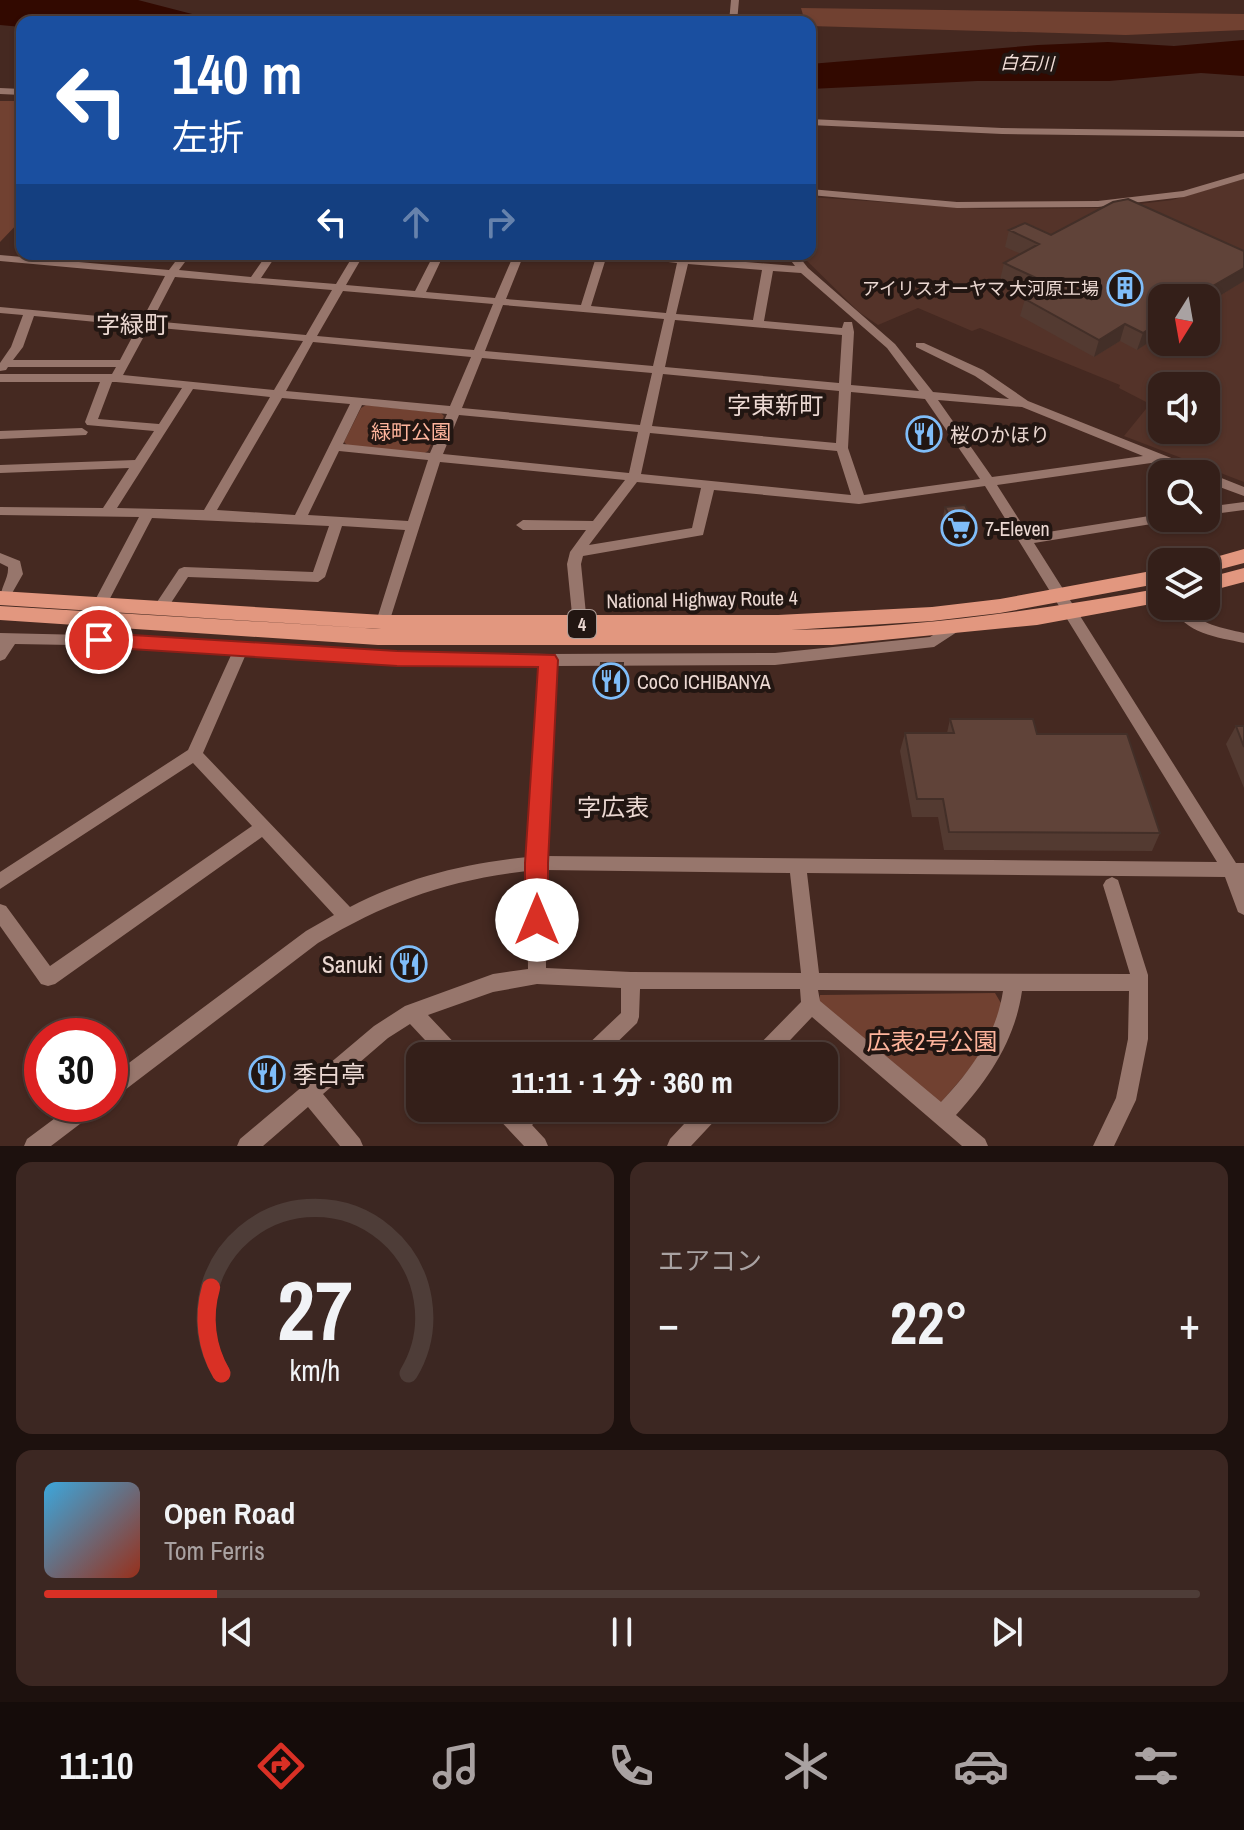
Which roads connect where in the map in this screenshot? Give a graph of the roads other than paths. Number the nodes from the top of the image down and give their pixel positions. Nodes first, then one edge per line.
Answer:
1 (816, 122) edge
2 (1244, 134) edge
3 (1244, 176) edge
4 (816, 193) edge
5 (23, 260) edge
6 (84, 260) edge
7 (182, 260) edge
8 (268, 260) edge
9 (355, 260) edge
10 (436, 260) edge
11 (516, 260) edge
12 (600, 260) edge
13 (683, 260) joint
14 (796, 260) edge
15 (79, 265) junction
16 (768, 267) junction
17 (804, 270) junction
18 (172, 273) junction
19 (254, 280) junction
20 (339, 287) junction
21 (419, 294) junction
22 (499, 302) junction
23 (849, 307) junction
24 (585, 309) junction
25 (0, 310) edge
26 (30, 313) junction
27 (671, 317) junction
28 (145, 323) junction
29 (758, 324) junction
30 (848, 332) junction
31 (311, 338) junction
32 (920, 345) dead end
33 (0, 347) edge
34 (17, 347) junction
35 (478, 353) junction
36 (124, 363) junction
37 (2, 368) edge
38 (659, 369) junction
39 (0, 378) edge
40 (112, 378) junction
41 (190, 385) junction
42 (845, 386) junction
43 (279, 394) junction
44 (928, 394) junction
45 (358, 401) junction
46 (1024, 404) junction
47 (454, 410) junction
48 (163, 428) junction
49 (646, 429) junction
50 (82, 432) dead end
51 (0, 435) edge
52 (335, 447) junction
53 (842, 448) junction
54 (435, 457) junction
55 (1158, 458) junction
56 (1163, 460) edge
57 (140, 464) junction
58 (0, 469) edge
59 (634, 477) junction
60 (989, 482) junction
61 (1220, 483) edge
62 (708, 485) junction
63 (1244, 492) edge
64 (859, 500) junction
65 (1244, 506) edge
66 (1220, 509) edge
67 (0, 511) edge
68 (107, 513) junction
69 (148, 513) junction
70 (208, 514) junction
71 (299, 520) junction
72 (1148, 521) edge
73 (337, 522) junction
74 (523, 525) dead end
75 (412, 526) junction
76 (596, 526) junction
77 (1024, 540) junction
78 (577, 552) junction
79 (1244, 556) edge
80 (0, 558) edge
81 (1220, 562) edge
82 (1244, 575) edge
83 (1148, 580) edge
84 (1220, 581) edge
85 (1148, 596) edge
86 (1, 603) edge
87 (100, 604) junction
88 (1065, 604) junction
89 (160, 608) junction
90 (1190, 620) edge
91 (383, 622) junction
92 (580, 624) junction
93 (952, 628) junction
94 (5, 638) edge
95 (1244, 638) edge
96 (241, 649) junction
97 (0, 655) edge
98 (548, 660) junction
99 (194, 754) junction
100 (262, 828) junction
101 (536, 863) junction
102 (798, 866) junction
103 (1238, 870) edge
104 (0, 881) edge
105 (1112, 885) dead end
106 (1244, 907) edge
107 (0, 912) edge
108 (346, 915) junction
109 (537, 976) junction
110 (631, 980) junction
111 (810, 980) junction
112 (1014, 982) junction
113 (1139, 983) junction
114 (811, 1005) junction
115 (412, 1012) junction
116 (440, 1042) edge
117 (604, 1042) edge
118 (775, 1042) edge
119 (128, 1075) edge
120 (309, 1093) junction
121 (942, 1116) junction
122 (66, 1122) edge
123 (515, 1122) edge
124 (521, 1122) edge
125 (700, 1122) edge
126 (518, 1125) junction
127 (34, 1146) edge
128 (247, 1146) edge
129 (353, 1146) edge
130 (538, 1146) edge
131 (677, 1146) edge
132 (978, 1146) edge
133 (1103, 1146) edge

1 - 2 street
3 - 4 street
5 - 15 street
6 - 15 street
7 - 18 street
8 - 19 street
9 - 20 street
10 - 21 street
11 - 22 street
12 - 24 street
13 - 16 street
13 - 27 street
14 - 17 street
15 - 18 street
16 - 17 street
16 - 29 street
17 - 23 street
18 - 19 street
18 - 28 street
19 - 20 street
20 - 21 street
20 - 31 street
21 - 22 street
22 - 24 street
22 - 35 street
23 - 30 street
23 - 44 street
24 - 27 street
25 - 26 street
26 - 28 street
26 - 34 street
27 - 29 street
27 - 38 street
28 - 31 street
28 - 36 street
29 - 30 street
30 - 42 street
31 - 35 street
31 - 43 street
32 - 46 street
33 - 34 street
34 - 37 street
35 - 38 street
35 - 47 street
36 - 37 street
36 - 40 street
38 - 42 street
38 - 49 street
39 - 40 street
40 - 41 street
40 - 48 street
41 - 43 street
41 - 48 street
42 - 44 street
42 - 53 street
43 - 45 street
43 - 70 street
44 - 46 street
44 - 60 street
45 - 47 street
45 - 52 street
46 - 55 street
47 - 49 street
47 - 54 street
48 - 57 street
49 - 53 street
49 - 59 street
50 - 51 street
52 - 54 street
52 - 71 street
53 - 64 street
54 - 59 street
54 - 75 street
55 - 56 street
55 - 60 street
57 - 58 street
57 - 68 street
59 - 62 street
59 - 76 street
60 - 64 street
60 - 77 street
61 - 63 street
62 - 64 street
62 - 78 street
65 - 66 street
67 - 68 street
68 - 69 street
69 - 70 street
69 - 87 street
70 - 71 street
71 - 73 street
72 - 77 street
73 - 75 street
73 - 89 street
74 - 76 street
75 - 91 street
76 - 78 street
77 - 88 street
78 - 92 street
79 - 81 highway
80 - 86 street
82 - 84 highway
83 - 88 highway, National Highway Route 4 / 4
85 - 88 highway, National Highway Route 4 / 4
86 - 87 highway, National Highway Route 4 / 4
86 - 93 highway, National Highway Route 4 / 4
87 - 89 highway, National Highway Route 4 / 4
88 - 92 highway, National Highway Route 4 / 4
88 - 93 highway, National Highway Route 4 / 4
88 - 103 street
89 - 91 highway, National Highway Route 4 / 4
90 - 95 street
91 - 92 highway, National Highway Route 4 / 4
93 - 98 street
94 - 96 street
94 - 97 street
96 - 98 street
96 - 99 street
98 - 101 street
99 - 100 street
99 - 104 street
100 - 107 street
100 - 108 street
101 - 102 street
101 - 108 street
101 - 109 street
102 - 103 street
102 - 111 street
103 - 106 street
105 - 113 street
108 - 119 street
109 - 110 street
109 - 115 street
110 - 111 street
110 - 117 street
111 - 112 street
111 - 114 street
112 - 113 street
112 - 121 street
113 - 133 street
114 - 118 street
114 - 121 street
115 - 116 street
115 - 120 street
120 - 128 street
120 - 129 street
121 - 132 street
122 - 127 street
123 - 126 street
124 - 126 street
125 - 131 street
126 - 130 street

